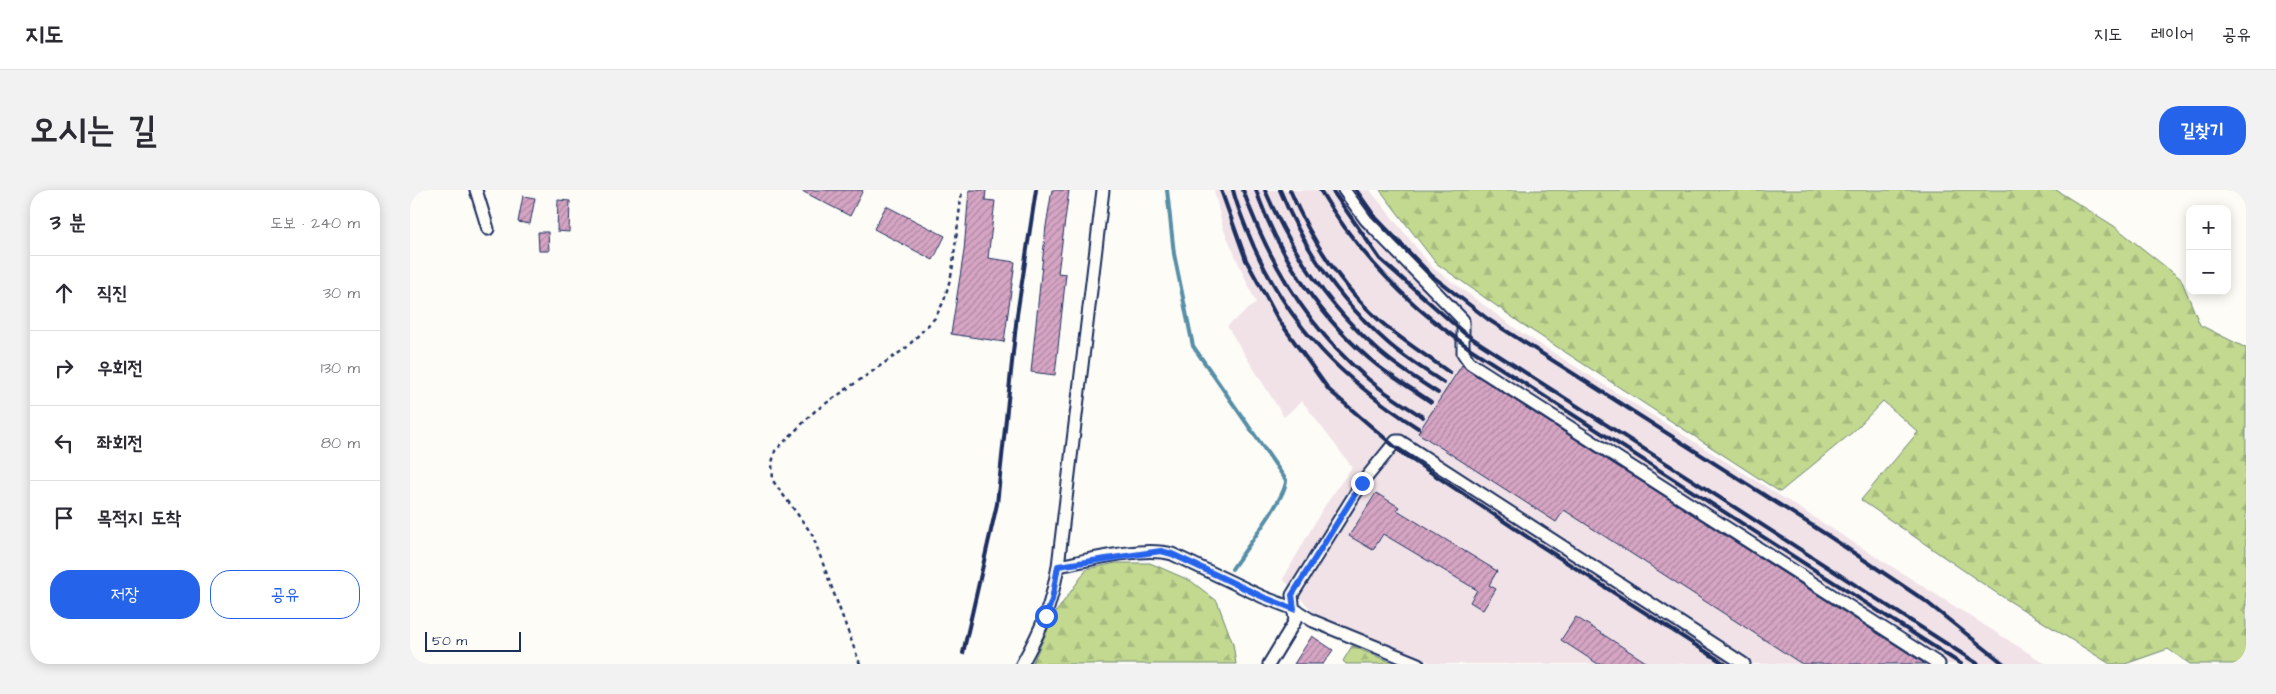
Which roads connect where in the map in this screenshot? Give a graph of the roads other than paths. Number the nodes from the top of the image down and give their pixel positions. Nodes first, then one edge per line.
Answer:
1 (476, 190) edge
2 (1102, 190) edge
3 (1344, 190) edge
4 (488, 229) dead end
5 (1058, 566) junction
6 (1294, 609) junction
7 (1022, 664) edge
8 (1269, 664) edge
9 (1418, 664) edge
10 (1744, 664) edge
11 (1939, 664) edge

1 - 4 street
2 - 5 street
3 - 11 street
5 - 6 street
5 - 7 street
6 - 8 street
6 - 9 street
6 - 10 street

